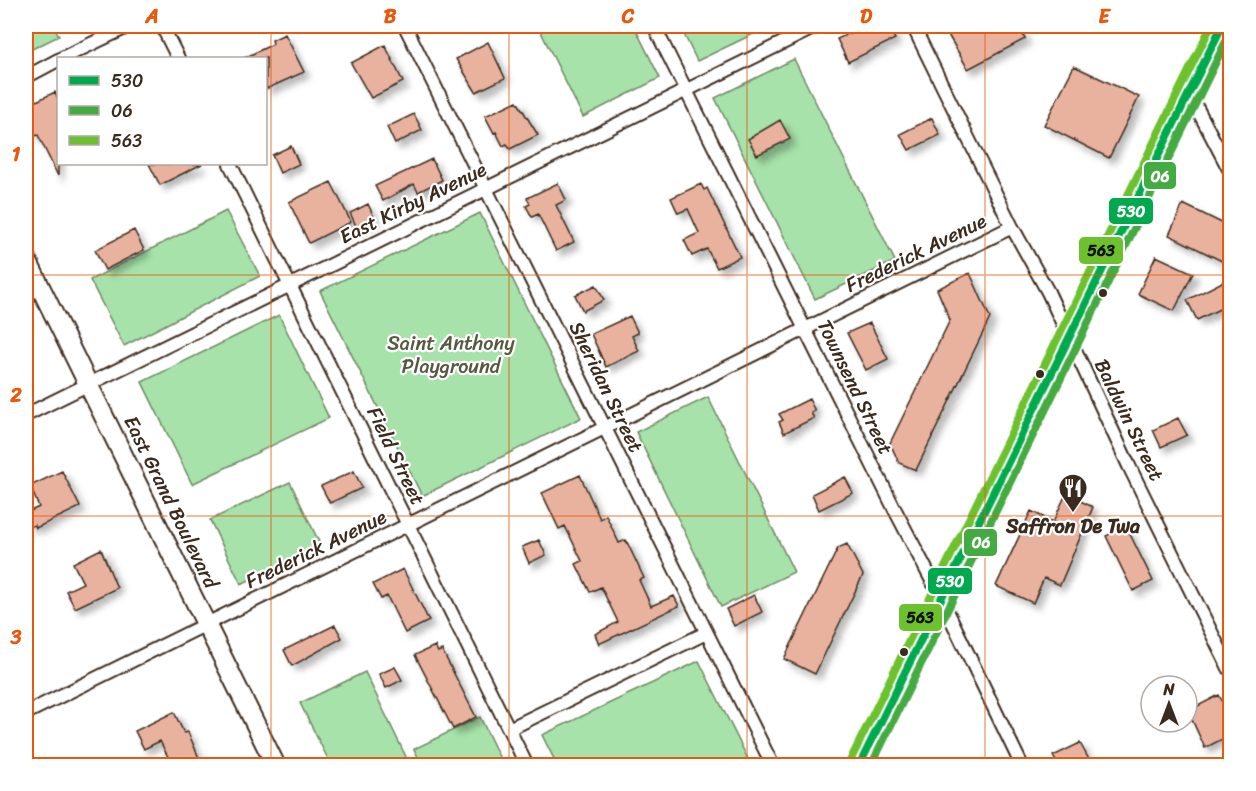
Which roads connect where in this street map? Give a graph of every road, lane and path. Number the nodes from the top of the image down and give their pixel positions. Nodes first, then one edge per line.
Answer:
1 (129, 26) edge
2 (162, 26) edge
3 (405, 26) edge
4 (654, 26) edge
5 (817, 26) edge
6 (913, 26) edge
7 (1222, 26) edge
8 (64, 57) edge
9 (178, 57) edge
10 (57, 60) edge
11 (26, 76) edge
12 (686, 90) junction
13 (1189, 93) junction
14 (1226, 152) edge
15 (230, 165) edge
16 (1230, 171) edge
17 (486, 189) junction
18 (1012, 227) junction
19 (26, 258) edge
20 (290, 286) junction
21 (805, 329) junction
22 (1068, 338) junction
23 (88, 385) junction
24 (26, 415) edge
25 (605, 428) junction
26 (409, 525) junction
27 (940, 596) junction
28 (206, 624) junction
29 (706, 633) junction
30 (1230, 670) edge
31 (26, 712) edge
32 (509, 729) junction
33 (276, 765) edge
34 (528, 765) edge
35 (773, 765) edge
36 (859, 765) edge
37 (1022, 765) edge

1 - 8 street
2 - 9 street
3 - 17 street, Sheridan Street
4 - 12 street, Townsend Street
5 - 12 street, East Kirby Avenue
6 - 18 street, Baldwin Street
7 - 13 main road
10 - 11 street
12 - 17 street, East Kirby Avenue
12 - 21 street, Townsend Street
13 - 14 street
13 - 22 main road
14 - 16 street
15 - 20 street, Field Street
17 - 20 street, East Kirby Avenue
17 - 25 street, Sheridan Street
18 - 21 street, Frederick Avenue
18 - 22 street, Baldwin Street
19 - 23 main road, East Grand Boulevard
20 - 23 street, East Kirby Avenue
20 - 26 street, Field Street
21 - 25 street, Frederick Avenue
21 - 27 street, Townsend Street
22 - 27 main road
22 - 30 street, Baldwin Street
23 - 24 street, East Kirby Avenue
23 - 28 main road, East Grand Boulevard
25 - 26 street, Frederick Avenue
25 - 29 street, Sheridan Street
26 - 28 street, Frederick Avenue
26 - 32 street, Field Street
27 - 36 main road
27 - 37 street, Townsend Street
28 - 31 street, Frederick Avenue
28 - 33 main road, East Grand Boulevard
29 - 32 street
29 - 35 street, Sheridan Street
32 - 34 street, Field Street

